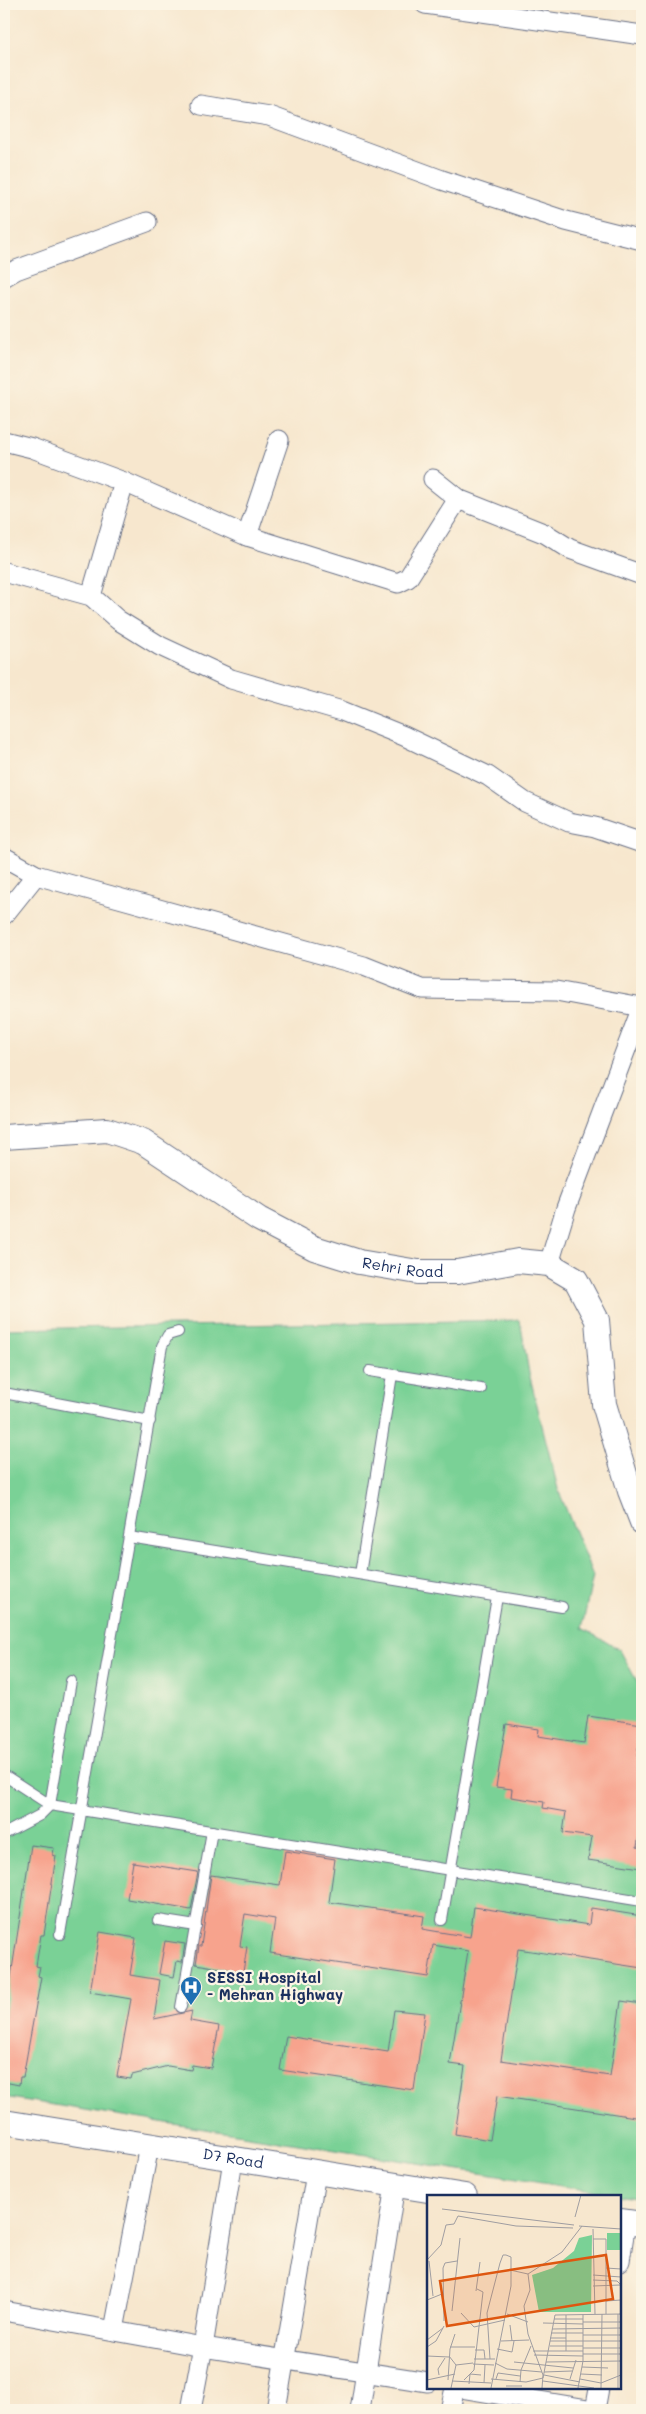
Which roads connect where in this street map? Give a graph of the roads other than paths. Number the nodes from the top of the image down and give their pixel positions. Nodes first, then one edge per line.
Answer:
1 (425, 4) edge
2 (454, 5) edge
3 (642, 36) edge
4 (201, 105) dead end
5 (147, 222) dead end
6 (642, 240) edge
7 (4, 277) edge
8 (279, 440) dead end
9 (4, 441) edge
10 (433, 479) dead end
11 (124, 482) junction
12 (458, 499) junction
13 (247, 536) junction
14 (4, 572) edge
15 (642, 575) edge
16 (91, 596) junction
17 (642, 843) edge
18 (4, 857) edge
19 (36, 875) junction
20 (4, 915) edge
21 (642, 1007) edge
22 (4, 1137) edge
23 (549, 1264) junction
24 (178, 1332) dead end
25 (370, 1371) dead end
26 (392, 1375) junction
27 (481, 1389) dead end
28 (4, 1393) edge
29 (150, 1420) junction
30 (642, 1522) edge
31 (129, 1537) junction
32 (360, 1574) junction
33 (497, 1597) junction
34 (562, 1607) dead end
35 (71, 1681) dead end
36 (4, 1775) edge
37 (50, 1805) junction
38 (82, 1810) junction
39 (212, 1831) junction
40 (4, 1834) edge
41 (451, 1869) junction
42 (642, 1901) edge
43 (158, 1920) dead end
44 (442, 1920) dead end
45 (196, 1926) junction
46 (60, 1934) dead end
47 (181, 2007) dead end
48 (4, 2122) edge
49 (149, 2146) junction
50 (233, 2160) junction
51 (316, 2173) junction
52 (395, 2186) junction
53 (457, 2195) edge
54 (629, 2222) edge
55 (621, 2257) edge
56 (4, 2311) edge
57 (114, 2330) junction
58 (204, 2347) junction
59 (286, 2359) junction
60 (367, 2371) junction
61 (427, 2382) edge
62 (455, 2389) edge
63 (472, 2389) edge
64 (599, 2389) edge
65 (518, 2393) edge
66 (538, 2406) edge
67 (191, 2410) edge
68 (276, 2410) edge
69 (360, 2410) edge
70 (450, 2410) edge
71 (594, 2410) edge

1 - 2 street
2 - 3 street
4 - 6 street
5 - 7 street
8 - 13 street
9 - 11 street
10 - 12 street
11 - 13 street
11 - 16 street
12 - 13 street
12 - 15 street
14 - 16 street
16 - 17 street
18 - 19 street
19 - 20 street
19 - 21 street
21 - 23 street
22 - 23 street, Rehri Road
23 - 30 street, Rehri Road
24 - 29 lane
25 - 26 lane
26 - 27 lane
26 - 32 lane
28 - 29 lane
29 - 31 lane
31 - 32 lane
31 - 38 lane
32 - 33 lane
33 - 34 lane
33 - 41 lane
35 - 37 lane
36 - 37 lane
37 - 38 lane
37 - 40 lane
38 - 39 lane
38 - 46 lane
39 - 41 lane
39 - 45 lane
41 - 42 lane
41 - 44 lane
43 - 45 lane
45 - 47 lane
48 - 49 street, D7 Road
49 - 50 street, D7 Road
49 - 57 street
50 - 51 street, D7 Road
50 - 58 street
51 - 52 street, D7 Road
51 - 59 street
52 - 53 street, D7 Road
52 - 60 street
54 - 55 street
56 - 57 street
57 - 58 street
58 - 59 street
58 - 67 street
59 - 60 street
59 - 68 street
60 - 61 street
60 - 69 street
62 - 70 street
63 - 65 street
64 - 71 street
65 - 66 street
66 - 71 street

